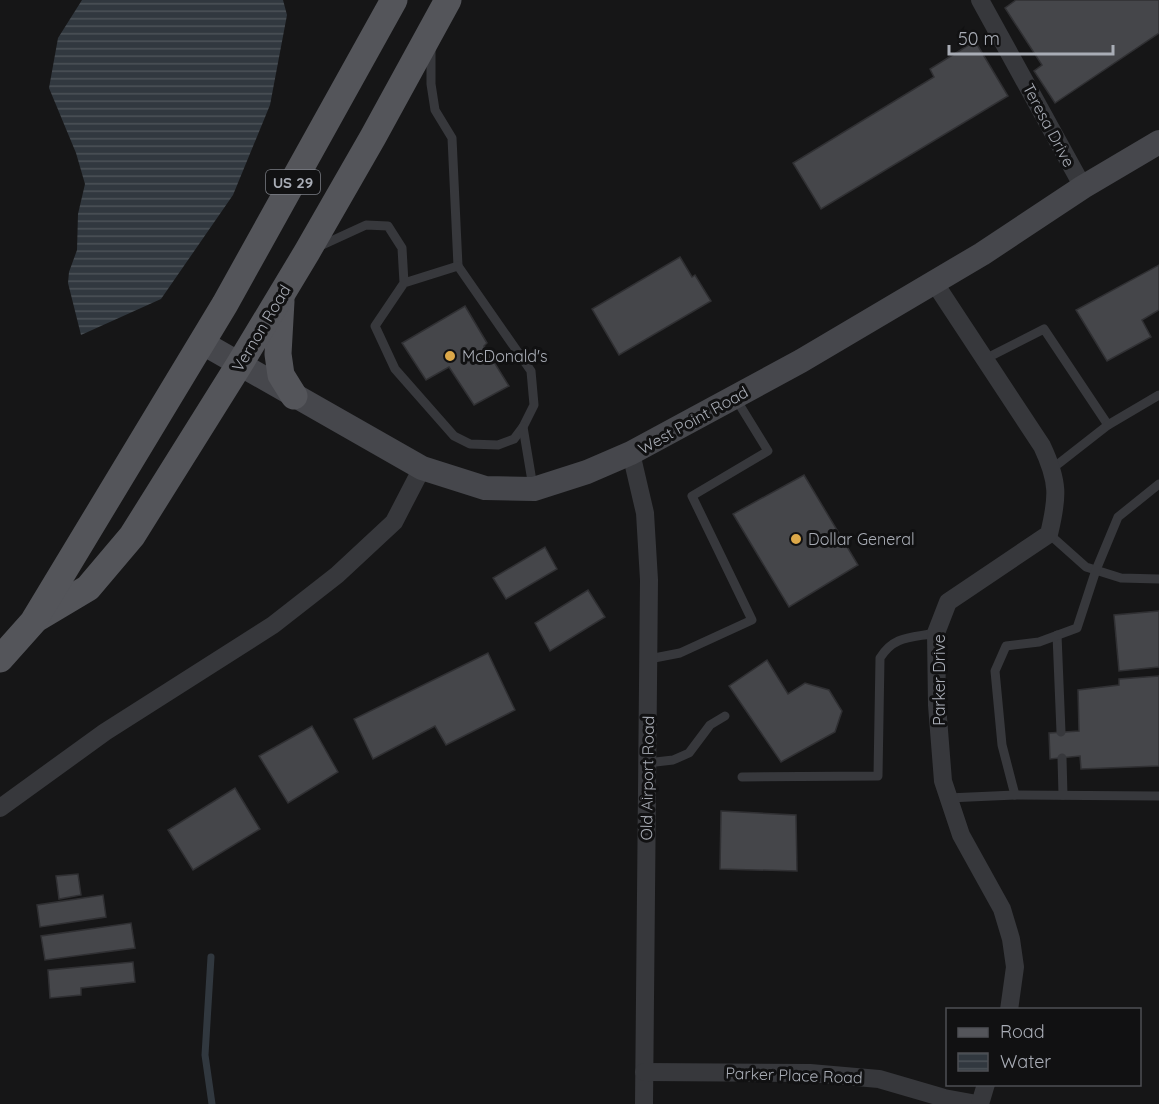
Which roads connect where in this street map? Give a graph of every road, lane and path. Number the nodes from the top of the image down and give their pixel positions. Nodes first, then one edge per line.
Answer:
1 (394, 0) edge
2 (448, 0) edge
3 (980, 0) edge
4 (431, 30) junction
5 (1159, 143) edge
6 (1083, 187) junction
7 (307, 252) junction
8 (458, 266) junction
9 (934, 282) junction
10 (404, 283) junction
11 (281, 294) junction
12 (201, 342) junction
13 (985, 359) junction
14 (239, 365) junction
15 (1159, 395) edge
16 (294, 396) junction
17 (735, 397) junction
18 (1108, 425) junction
19 (523, 427) junction
20 (631, 453) junction
21 (422, 468) junction
22 (1053, 468) junction
23 (1159, 484) edge
24 (534, 489) junction
25 (1050, 534) junction
26 (1096, 570) junction
27 (1159, 579) edge
28 (33, 622) junction
29 (936, 633) junction
30 (1057, 635) junction
31 (0, 659) edge
32 (649, 659) junction
33 (725, 716) dead end
34 (1061, 732) dead end
35 (1062, 758) dead end
36 (647, 763) junction
37 (742, 777) dead end
38 (1015, 795) junction
39 (1063, 795) junction
40 (1159, 796) edge
41 (948, 798) junction
42 (0, 808) edge
43 (1009, 1008) edge
44 (644, 1072) junction
45 (985, 1086) edge
46 (644, 1104) edge
47 (979, 1104) edge

1 - 12 main road, Vernon Road / US 29
2 - 4 main road, Vernon Road / US 29
3 - 6 street, Teresa Drive
4 - 7 main road, Vernon Road / US 29
4 - 8 lane
5 - 6 street, West Point Road
6 - 9 street, West Point Road
7 - 10 lane
7 - 11 main road, Vernon Road / US 29
8 - 10 lane
8 - 19 lane
9 - 13 street
9 - 17 street, West Point Road
10 - 19 lane
11 - 14 main road, Vernon Road / US 29
11 - 16 main road
12 - 14 street, West Point Road
12 - 28 main road, Vernon Road / US 29
13 - 18 lane
13 - 22 street
14 - 16 street, West Point Road
14 - 28 main road, Vernon Road / US 29
15 - 18 lane
16 - 21 street, West Point Road
17 - 20 street, West Point Road
17 - 32 lane
18 - 22 lane
19 - 24 lane
20 - 24 street, West Point Road
20 - 32 street, Old Airport Road
21 - 24 street, West Point Road
21 - 42 street
22 - 25 street
23 - 26 lane
25 - 26 lane
25 - 29 street, Parker Drive
26 - 27 lane
26 - 30 lane
28 - 31 main road, Vernon Road / US 29
29 - 37 lane
29 - 41 street, Parker Drive
30 - 34 lane
30 - 38 lane
32 - 36 street, Old Airport Road
33 - 36 lane
35 - 39 lane
36 - 44 street, Old Airport Road
38 - 39 lane
38 - 41 lane
39 - 40 lane
41 - 43 street, Parker Drive
44 - 46 street, Old Airport Road
44 - 47 street, Parker Place Road
45 - 47 street

